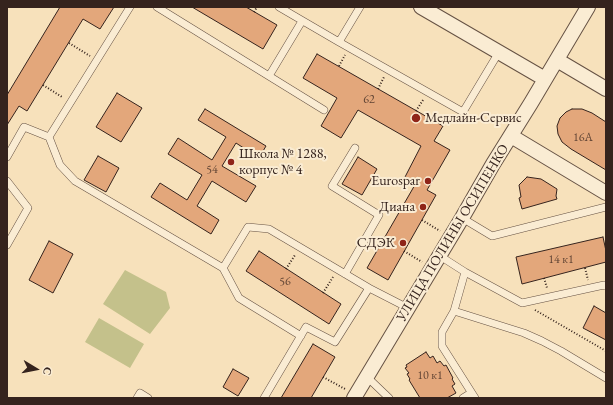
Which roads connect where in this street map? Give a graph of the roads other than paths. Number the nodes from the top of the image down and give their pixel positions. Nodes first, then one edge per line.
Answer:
1 (130, 7) edge
2 (157, 7) edge
3 (279, 7) edge
4 (360, 7) edge
5 (421, 7) edge
6 (588, 7) edge
7 (302, 21) junction
8 (339, 42) junction
9 (499, 52) junction
10 (557, 60) junction
11 (269, 76) junction
12 (545, 79) junction
13 (606, 89) edge
14 (324, 110) dead end
15 (511, 136) junction
16 (49, 137) junction
17 (355, 148) dead end
18 (7, 157) edge
19 (7, 181) edge
20 (606, 193) edge
21 (606, 207) edge
22 (462, 218) junction
23 (7, 245) edge
24 (436, 262) junction
25 (223, 268) junction
26 (465, 272) junction
27 (345, 274) junction
28 (606, 286) edge
29 (369, 288) junction
30 (408, 308) junction
31 (454, 311) junction
32 (301, 336) junction
33 (367, 377) junction
34 (606, 378) edge
35 (473, 395) edge
36 (355, 397) edge
37 (137, 398) edge
38 (148, 398) edge
39 (264, 398) edge
40 (388, 398) edge
41 (463, 398) edge

1 - 16 lane
2 - 11 lane
3 - 7 lane
4 - 8 lane
5 - 9 street
6 - 10 street, УЛИЦА ПОЛИНЫ ОСИПЕНКО
7 - 8 lane
7 - 11 lane
8 - 9 lane
9 - 12 street
10 - 12 street, УЛИЦА ПОЛИНЫ ОСИПЕНКО
10 - 13 street
11 - 14 lane
12 - 15 street, УЛИЦА ПОЛИНЫ ОСИПЕНКО
15 - 20 street
15 - 22 street, УЛИЦА ПОЛИНЫ ОСИПЕНКО
16 - 18 lane
16 - 25 lane
17 - 27 lane
19 - 23 lane
21 - 22 lane
22 - 24 street, УЛИЦА ПОЛИНЫ ОСИПЕНКО
24 - 26 lane
24 - 30 street, УЛИЦА ПОЛИНЫ ОСИПЕНКО
25 - 27 lane
25 - 32 lane
26 - 28 lane
26 - 31 lane
27 - 29 lane
29 - 30 lane
29 - 32 lane
30 - 33 street, УЛИЦА ПОЛИНЫ ОСИПЕНКО
31 - 34 lane
31 - 35 lane
32 - 39 lane
33 - 36 street, УЛИЦА ПОЛИНЫ ОСИПЕНКО
33 - 40 lane
35 - 41 lane
37 - 38 lane

